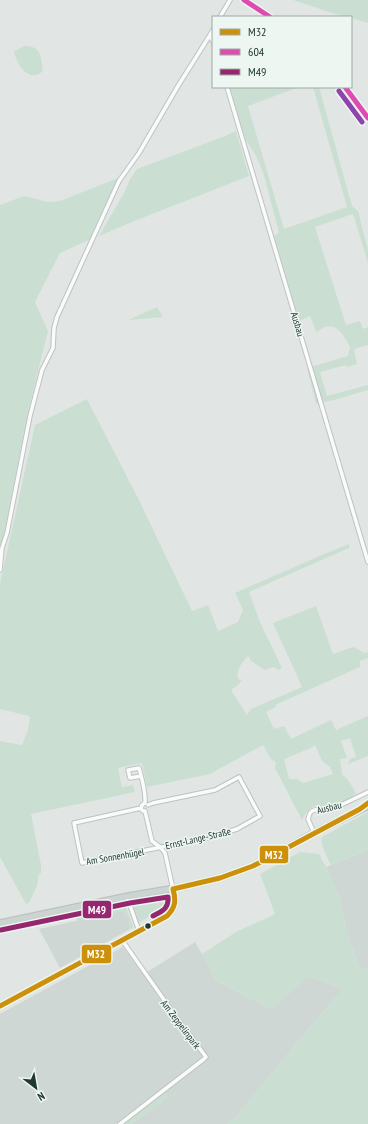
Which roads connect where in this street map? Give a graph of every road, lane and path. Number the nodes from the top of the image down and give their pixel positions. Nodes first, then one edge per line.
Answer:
1 (230, 0) edge
2 (244, 0) edge
3 (221, 16) edge
4 (268, 16) edge
5 (212, 32) edge
6 (210, 35) junction
7 (212, 40) edge
8 (227, 88) edge
9 (346, 88) edge
10 (368, 118) edge
11 (368, 562) edge
12 (0, 570) edge
13 (141, 776) dead end
14 (368, 792) edge
15 (147, 804) junction
16 (368, 804) edge
17 (141, 808) junction
18 (145, 811) junction
19 (314, 833) junction
20 (160, 847) junction
21 (173, 889) junction
22 (127, 897) junction
23 (0, 923) edge
24 (139, 931) junction
25 (122, 940) junction
26 (0, 1006) edge
27 (120, 1124) edge

1 - 3 street
2 - 4 main road
5 - 6 street
6 - 7 street
6 - 12 street
8 - 11 street, Ausbau
9 - 10 main road
13 - 15 street
14 - 19 street, Ausbau
15 - 17 street
15 - 18 street
15 - 20 street, Ernst-Lange-Straße
16 - 19 highway
17 - 18 street
17 - 20 street, Am Sonnenhügel
18 - 20 street
19 - 21 main road
20 - 21 street
21 - 22 main road
21 - 24 main road
22 - 23 main road
22 - 24 street
24 - 25 main road
25 - 26 main road
25 - 27 street, Am Zeppelinpark

